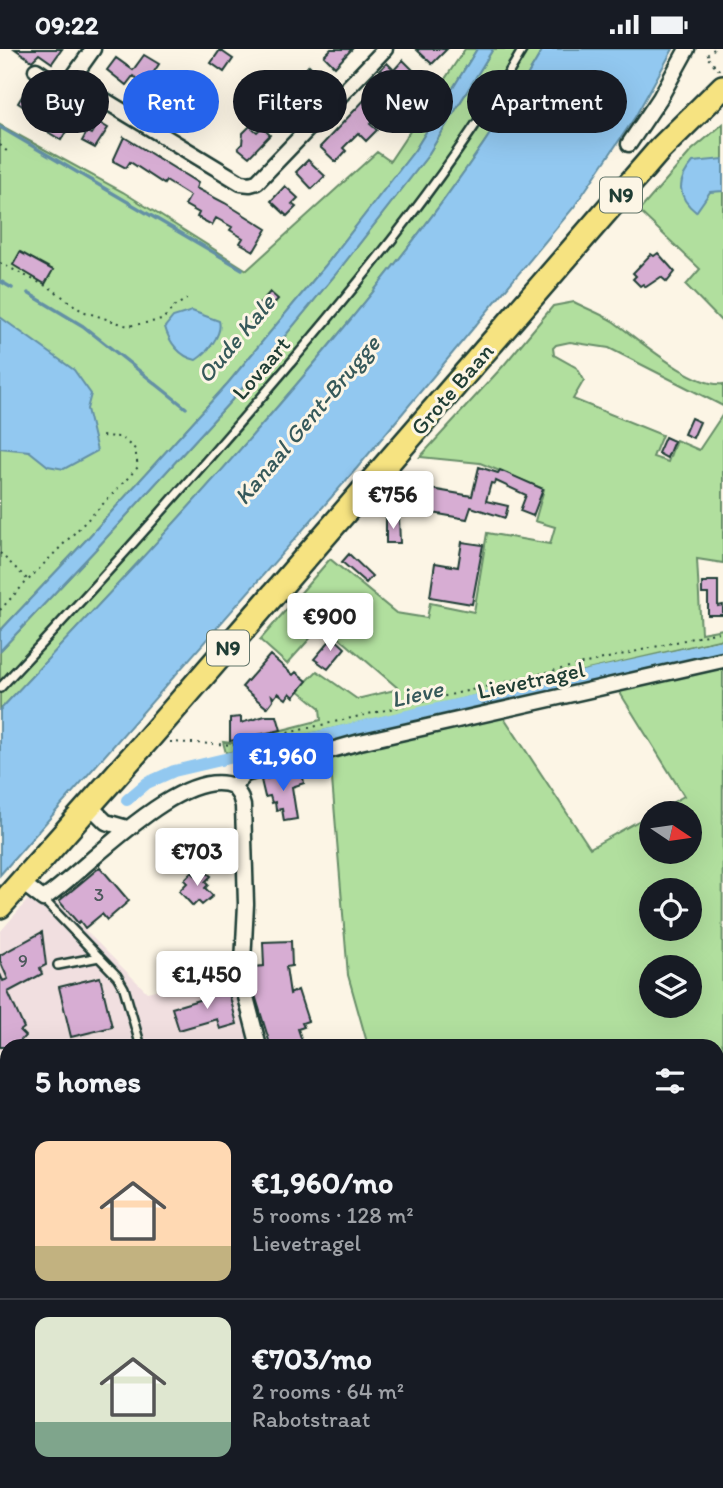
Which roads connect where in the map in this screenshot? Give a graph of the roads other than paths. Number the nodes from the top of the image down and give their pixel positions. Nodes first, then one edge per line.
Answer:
1 (93, 49) edge
2 (385, 49) edge
3 (523, 49) edge
4 (687, 49) edge
5 (78, 70) edge
6 (723, 87) edge
7 (109, 103) edge
8 (629, 144) dead end
9 (723, 660) edge
10 (0, 688) edge
11 (233, 786) junction
12 (97, 798) junction
13 (127, 828) junction
14 (21, 882) junction
15 (43, 899) junction
16 (0, 906) edge
17 (99, 957) junction
18 (58, 965) dead end
19 (139, 1039) edge
20 (257, 1039) edge

1 - 5 street
2 - 7 street
3 - 10 lane, Lovaart
4 - 8 street
6 - 12 main road, Grote Baan / N9
9 - 11 street, Lievetragel
11 - 13 street
11 - 20 street
12 - 13 street
12 - 14 main road, N9
13 - 15 street
14 - 15 street
14 - 16 main road, N9
15 - 17 lane
17 - 18 lane
17 - 19 lane

